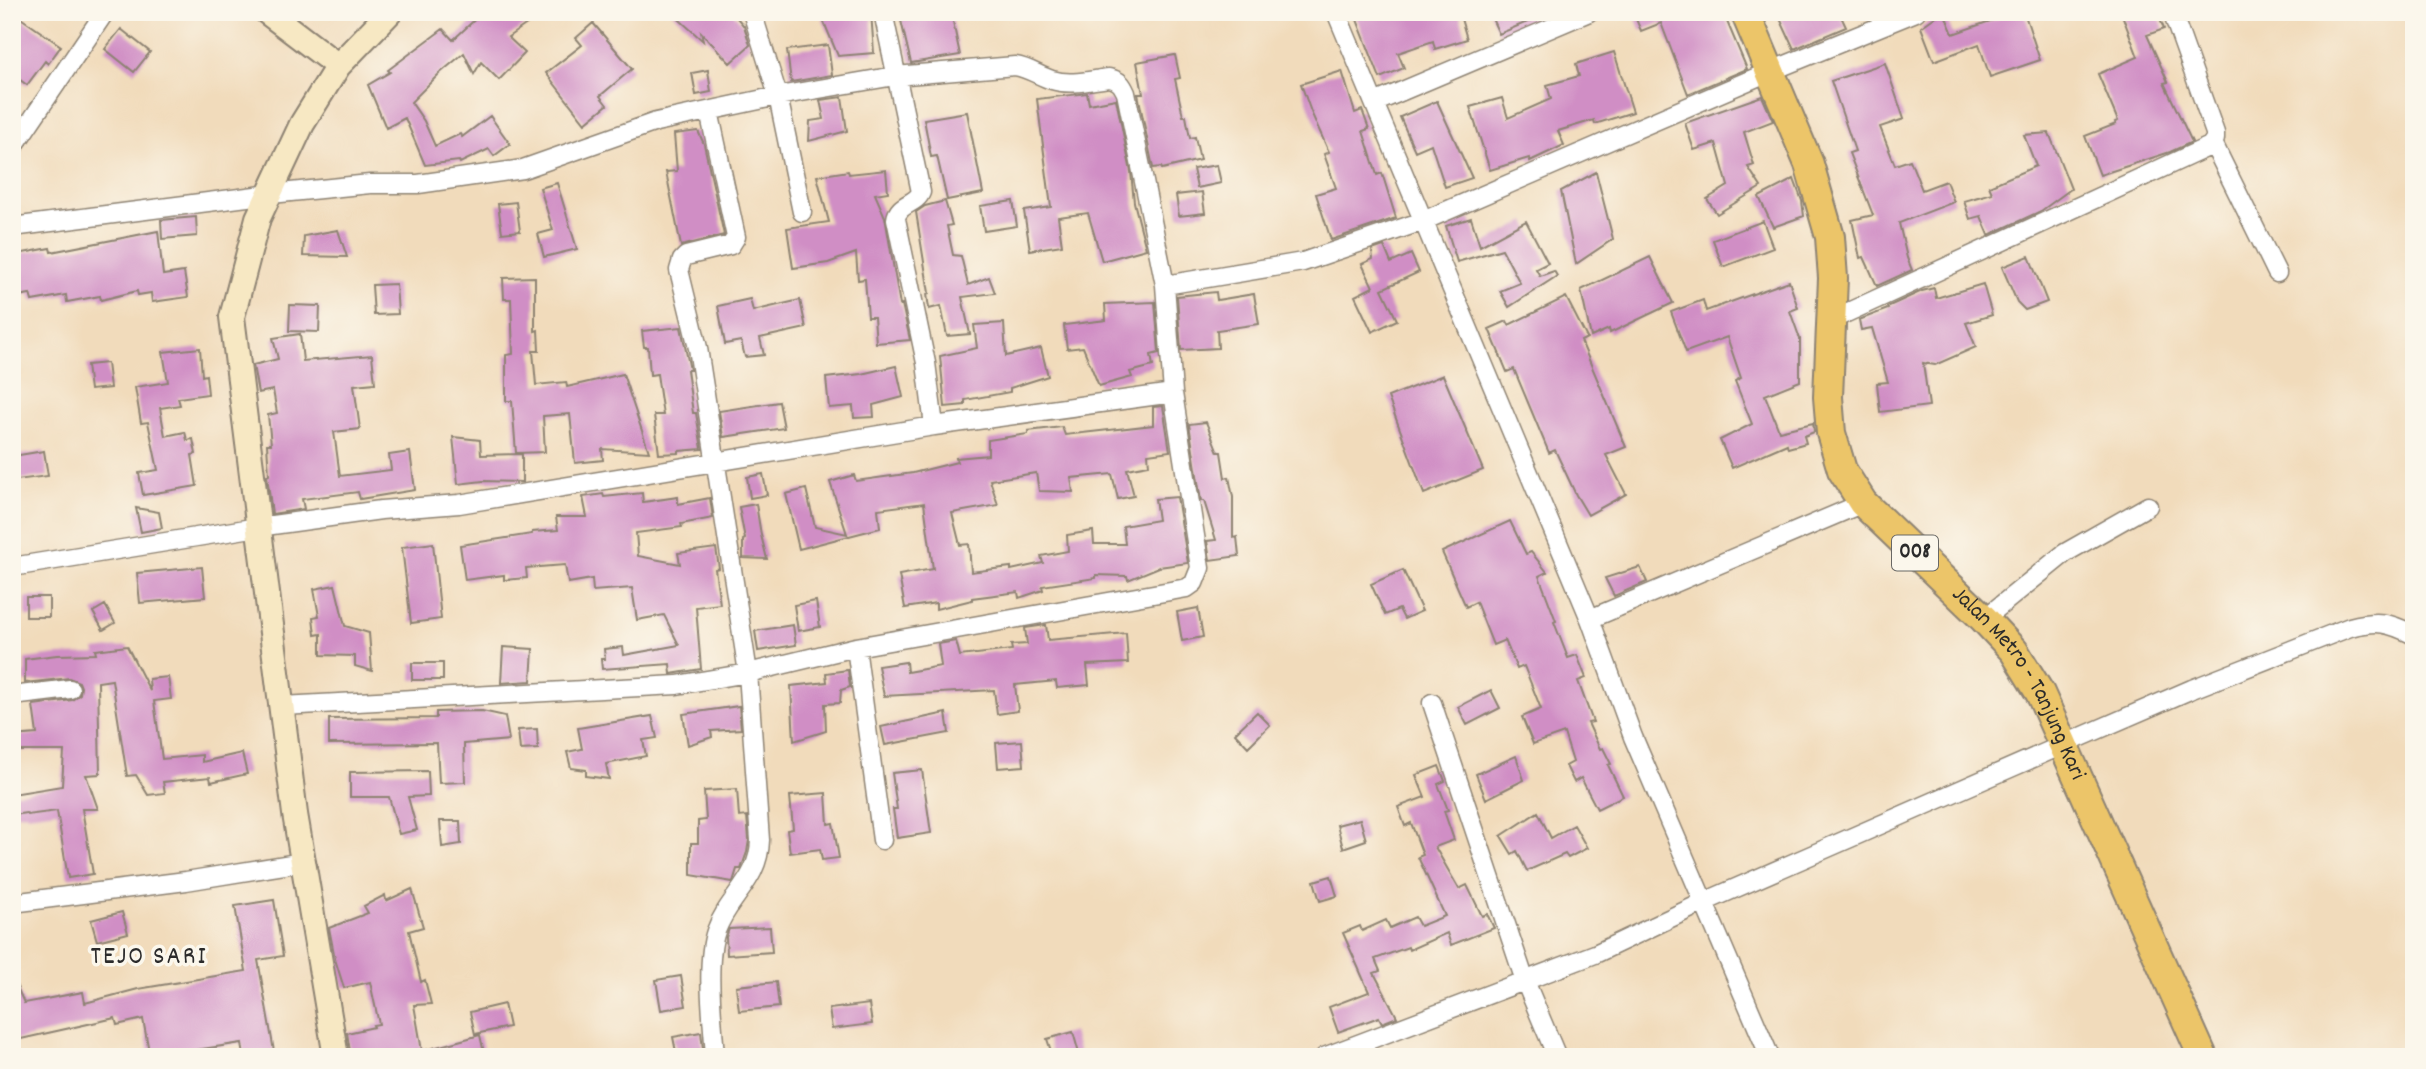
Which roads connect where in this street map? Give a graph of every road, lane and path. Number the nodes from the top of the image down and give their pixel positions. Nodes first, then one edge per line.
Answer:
1 (105, 12) edge
2 (267, 12) edge
3 (390, 12) edge
4 (752, 12) edge
5 (883, 12) edge
6 (1336, 12) edge
7 (1589, 12) edge
8 (1745, 12) edge
9 (1916, 12) edge
10 (2172, 12) edge
11 (338, 66) junction
12 (1771, 71) junction
13 (895, 76) junction
14 (778, 96) junction
15 (1374, 103) junction
16 (709, 111) junction
17 (2213, 143) junction
18 (12, 149) edge
19 (271, 194) junction
20 (802, 212) dead end
21 (1423, 221) junction
22 (12, 227) edge
23 (2277, 273) dead end
24 (1165, 285) junction
25 (1831, 320) junction
26 (1173, 393) junction
27 (934, 426) junction
28 (716, 463) junction
29 (1863, 503) junction
30 (2148, 506) dead end
31 (258, 527) junction
32 (12, 567) edge
33 (1590, 619) junction
34 (1984, 619) junction
35 (2414, 635) edge
36 (856, 647) junction
37 (748, 673) junction
38 (71, 689) dead end
39 (12, 696) edge
40 (1432, 703) dead end
41 (282, 706) junction
42 (2065, 744) junction
43 (882, 840) dead end
44 (303, 862) junction
45 (1704, 902) junction
46 (12, 903) edge
47 (1525, 981) junction
48 (336, 1057) edge
49 (715, 1057) edge
50 (1324, 1057) edge
51 (1557, 1057) edge
52 (1770, 1057) edge
53 (2203, 1057) edge

1 - 18 street
2 - 11 street
3 - 11 street
4 - 14 street
5 - 13 street
6 - 15 street
7 - 15 street
8 - 12 main road, Jalan Metro - Tanjung Kari / 008
9 - 12 street
10 - 17 street
11 - 19 street
12 - 21 street
12 - 25 main road, Jalan Metro - Tanjung Kari / 008
13 - 14 street
13 - 24 street
13 - 27 street
14 - 16 street
14 - 20 street
15 - 21 street
16 - 19 street
16 - 28 street
17 - 23 street
17 - 25 street
19 - 22 street
19 - 31 street
21 - 24 street
21 - 33 street
24 - 26 street
25 - 29 main road, Jalan Metro - Tanjung Kari / 008
26 - 27 street
26 - 36 street
27 - 28 street
28 - 31 street
28 - 37 street
29 - 33 street
29 - 34 main road, Jalan Metro - Tanjung Kari / 008
30 - 34 street
31 - 32 street
31 - 41 street
33 - 45 street
34 - 42 main road, Jalan Metro - Tanjung Kari / 008
35 - 42 street
36 - 37 street
36 - 43 street
37 - 41 street
37 - 49 street
38 - 39 street
40 - 47 street
41 - 44 street
42 - 45 street
42 - 53 main road, Jalan Metro - Tanjung Kari / 008
44 - 46 street
44 - 48 street
45 - 47 street
45 - 52 street
47 - 50 street
47 - 51 street

